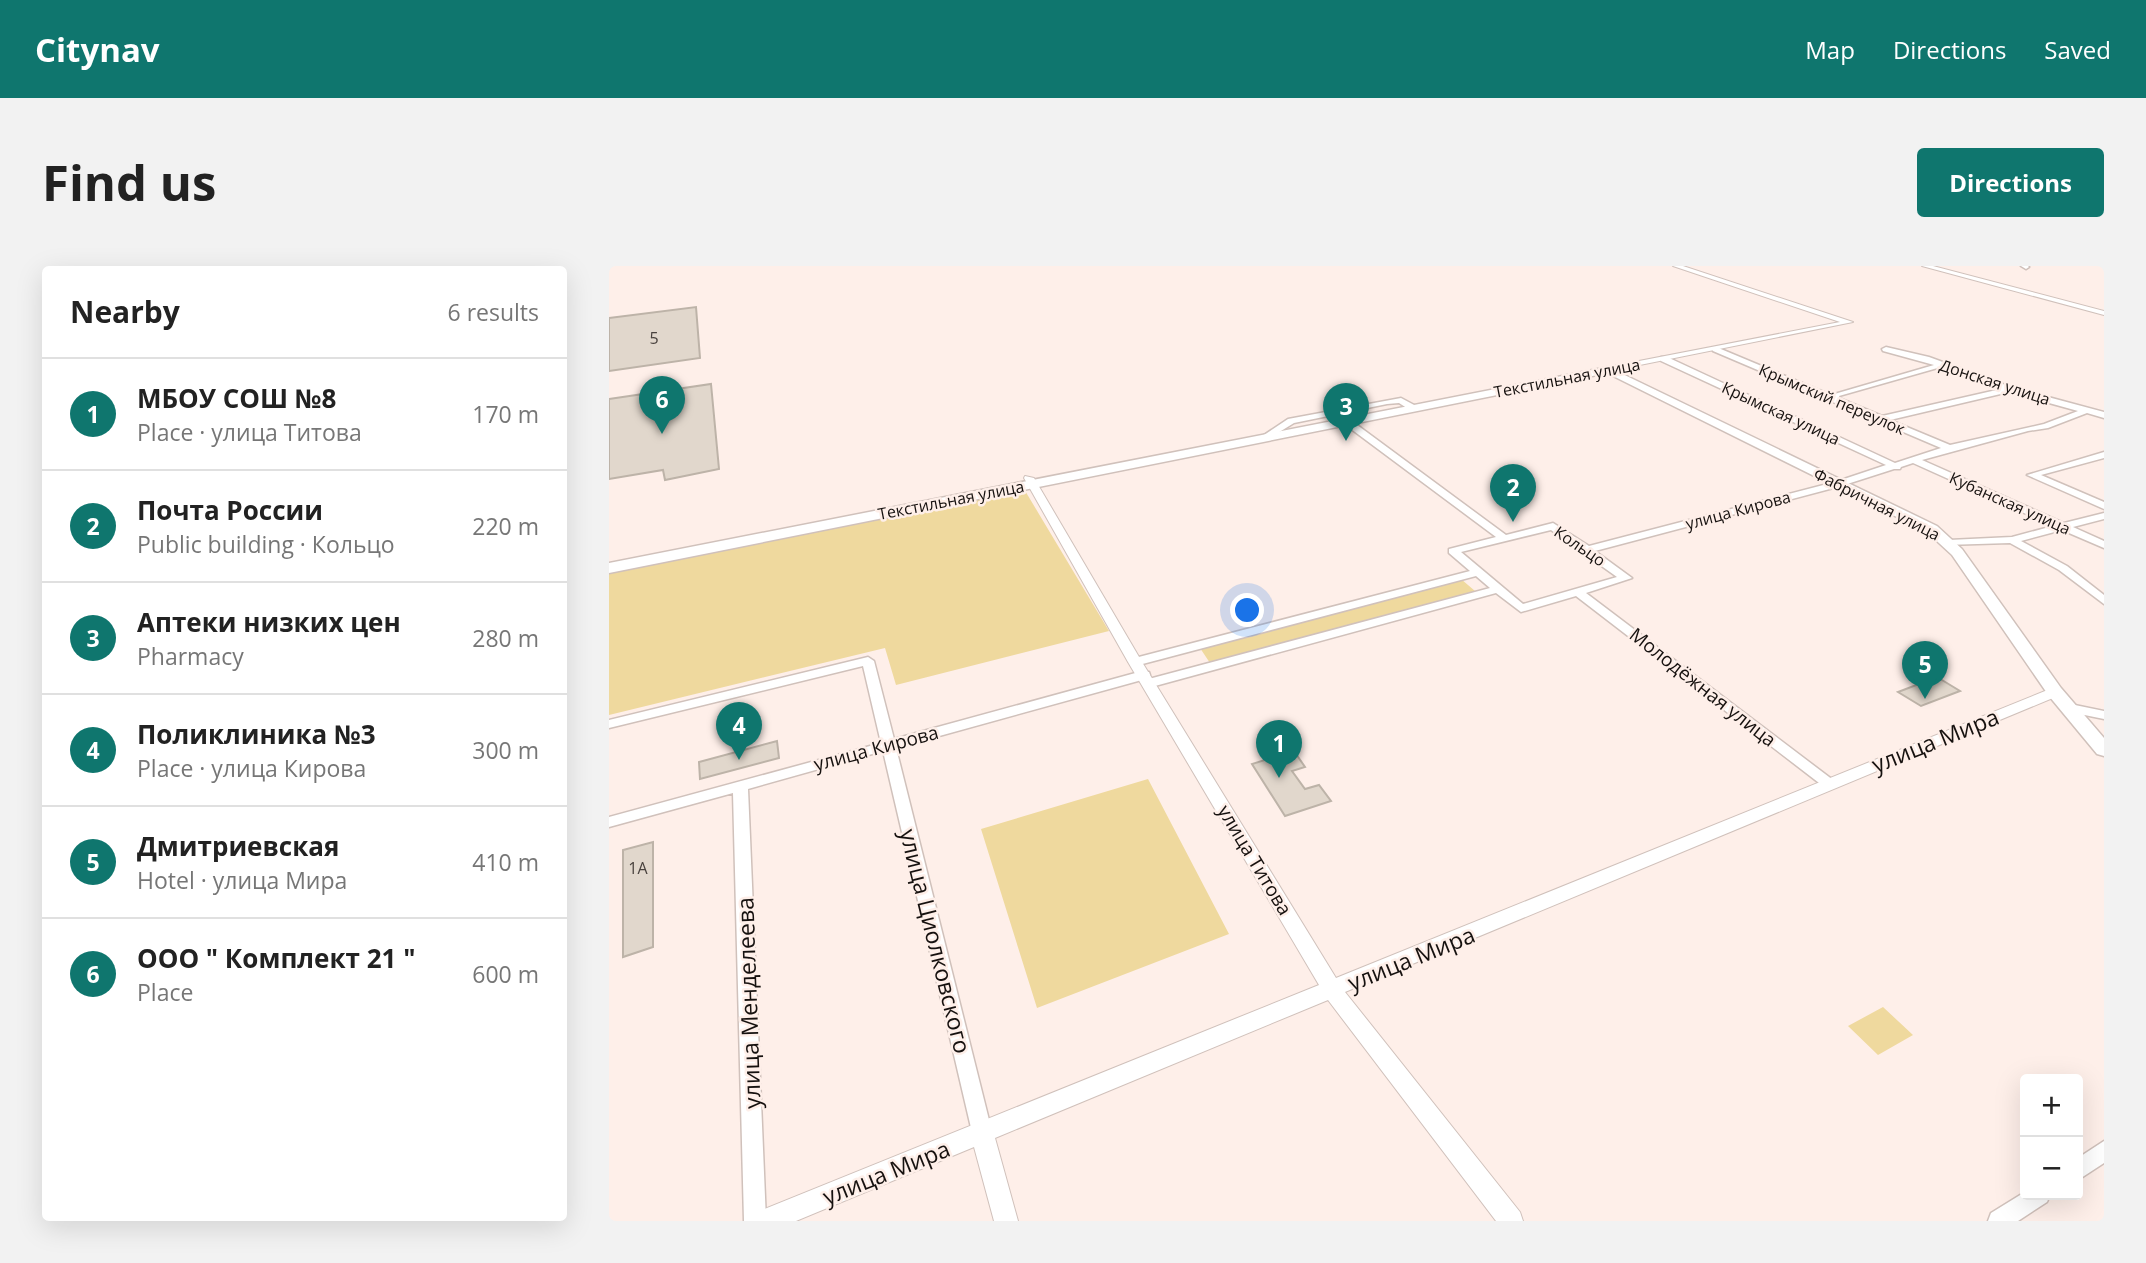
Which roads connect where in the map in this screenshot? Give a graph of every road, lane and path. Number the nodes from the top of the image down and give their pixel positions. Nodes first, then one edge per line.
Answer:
1 (1676, 266) edge
2 (1925, 266) edge
3 (2104, 313) edge
4 (1716, 349) junction
5 (1886, 349) dead end
6 (1664, 359) junction
7 (1941, 365) junction
8 (1608, 370) junction
9 (2008, 389) junction
10 (1835, 400) junction
11 (1413, 408) junction
12 (2088, 410) junction
13 (2104, 415) edge
14 (1343, 419) junction
15 (1882, 419) junction
16 (1274, 433) junction
17 (1949, 448) junction
18 (2104, 455) edge
19 (1915, 460) junction
20 (1897, 467) junction
21 (1031, 481) junction
22 (1838, 484) junction
23 (2104, 506) edge
24 (2104, 516) edge
25 (2065, 528) junction
26 (1504, 538) junction
27 (2012, 540) junction
28 (1949, 543) junction
29 (2104, 545) edge
30 (1587, 550) junction
31 (609, 561) edge
32 (609, 568) edge
33 (1478, 572) junction
34 (1498, 589) junction
35 (1578, 592) junction
36 (2104, 601) edge
37 (1143, 673) junction
38 (2055, 692) junction
39 (2070, 708) junction
40 (2104, 715) edge
41 (609, 724) edge
42 (889, 745) junction
43 (2104, 750) edge
44 (1828, 783) junction
45 (740, 785) junction
46 (609, 822) edge
47 (1333, 990) junction
48 (982, 1132) junction
49 (2104, 1152) edge
50 (2083, 1167) edge
51 (2031, 1200) edge
52 (755, 1221) edge
53 (766, 1221) edge
54 (1006, 1221) edge
55 (1511, 1221) edge
56 (1999, 1221) edge

1 - 4 street, Текстильная улица
2 - 3 street
4 - 6 street, Текстильная улица
4 - 10 street, Крымский переулок
5 - 7 street, Донская улица
6 - 8 street, Текстильная улица
6 - 20 street, Крымская улица
7 - 9 street, Донская улица
7 - 10 street
8 - 11 main road, Текстильная улица
8 - 22 main road, Фабричная улица
9 - 12 street, Донская улица
9 - 15 street
10 - 15 street, Крымский переулок
11 - 14 main road, Текстильная улица
11 - 16 street
12 - 13 street, Донская улица
12 - 17 street, улица Кирова
14 - 16 main road, Текстильная улица
14 - 26 street
15 - 17 street, Крымский переулок
16 - 21 main road, Текстильная улица
17 - 19 street, улица Кирова
18 - 23 street
19 - 20 street, улица Кирова
19 - 25 street, Кубанская улица
20 - 22 street, улица Кирова
21 - 31 main road, Текстильная улица
21 - 32 main road, Текстильная улица
21 - 37 street, улица Титова
22 - 28 main road, Фабричная улица
22 - 30 street, улица Кирова
24 - 25 street
25 - 27 street
25 - 29 street, Кубанская улица
26 - 30 street, Кольцо
26 - 33 street, Кольцо
27 - 28 street
27 - 36 street
28 - 38 main road, Фабричная улица
30 - 35 street, Кольцо
33 - 34 street, Кольцо
33 - 37 street, улица Кирова
34 - 35 street, Кольцо
34 - 37 street, улица Кирова
35 - 44 street, Молодёжная улица
37 - 42 street, улица Кирова
37 - 47 street, улица Титова
38 - 39 main road, Фабричная улица
38 - 44 street, улица Мира
39 - 40 street
39 - 43 main road, Фабричная улица
41 - 42 street, улица Циолковского
42 - 45 street, улица Кирова
42 - 48 street, улица Циолковского
44 - 47 street, улица Мира
45 - 46 street, улица Кирова
45 - 52 street, улица Менделеева
47 - 48 street, улица Мира
47 - 55 street, улица Титова
48 - 53 street, улица Мира
48 - 54 street, улица Циолковского
49 - 50 street
51 - 56 street

